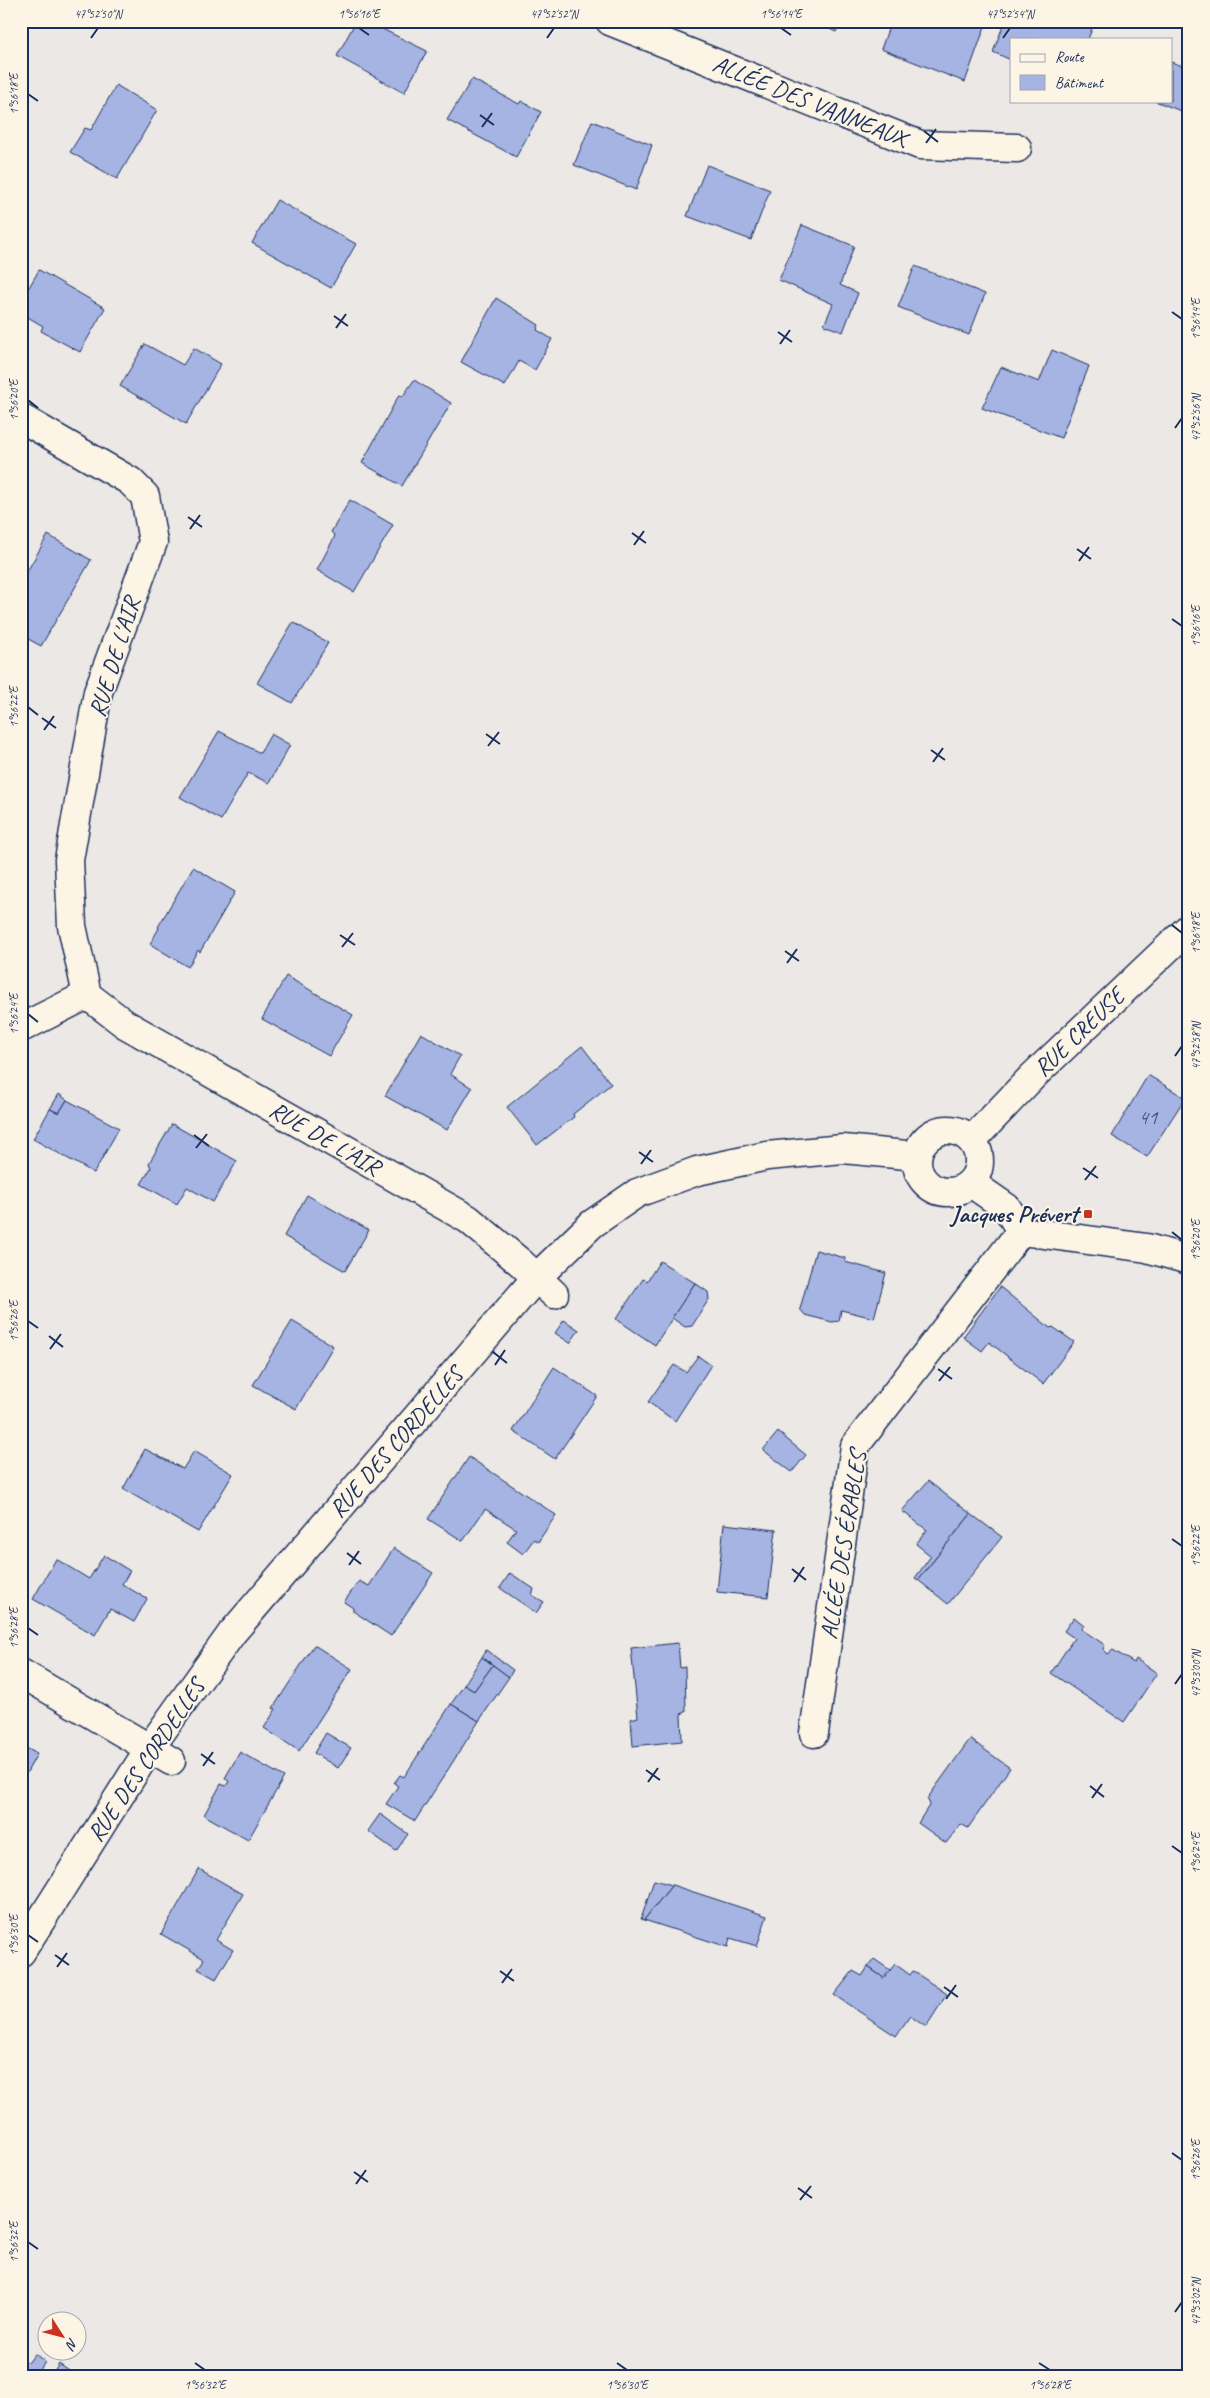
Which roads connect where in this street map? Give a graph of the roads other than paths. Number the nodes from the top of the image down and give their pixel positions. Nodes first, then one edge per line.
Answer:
1 (610, 21) edge
2 (1017, 148) dead end
3 (21, 418) edge
4 (1189, 928) edge
5 (86, 995) junction
6 (21, 1028) edge
7 (972, 1140) junction
8 (917, 1156) junction
9 (971, 1184) junction
10 (1021, 1230) junction
11 (1189, 1260) edge
12 (545, 1286) junction
13 (21, 1673) edge
14 (814, 1733) dead end
15 (160, 1755) junction
16 (21, 1952) edge

1 - 2 street, ALLÉE DES VANNEAUX
3 - 5 street, RUE DE L'AIR
4 - 7 street, RUE CREUSE
5 - 6 street
5 - 12 street, RUE DE L'AIR
7 - 8 street
7 - 9 street
8 - 9 street
8 - 12 street, RUE DES CORDELLES
9 - 10 street
10 - 11 street
10 - 14 street, ALLÉE DES ÉRABLES
12 - 15 street, RUE DES CORDELLES
13 - 15 street
15 - 16 street, RUE DES CORDELLES

